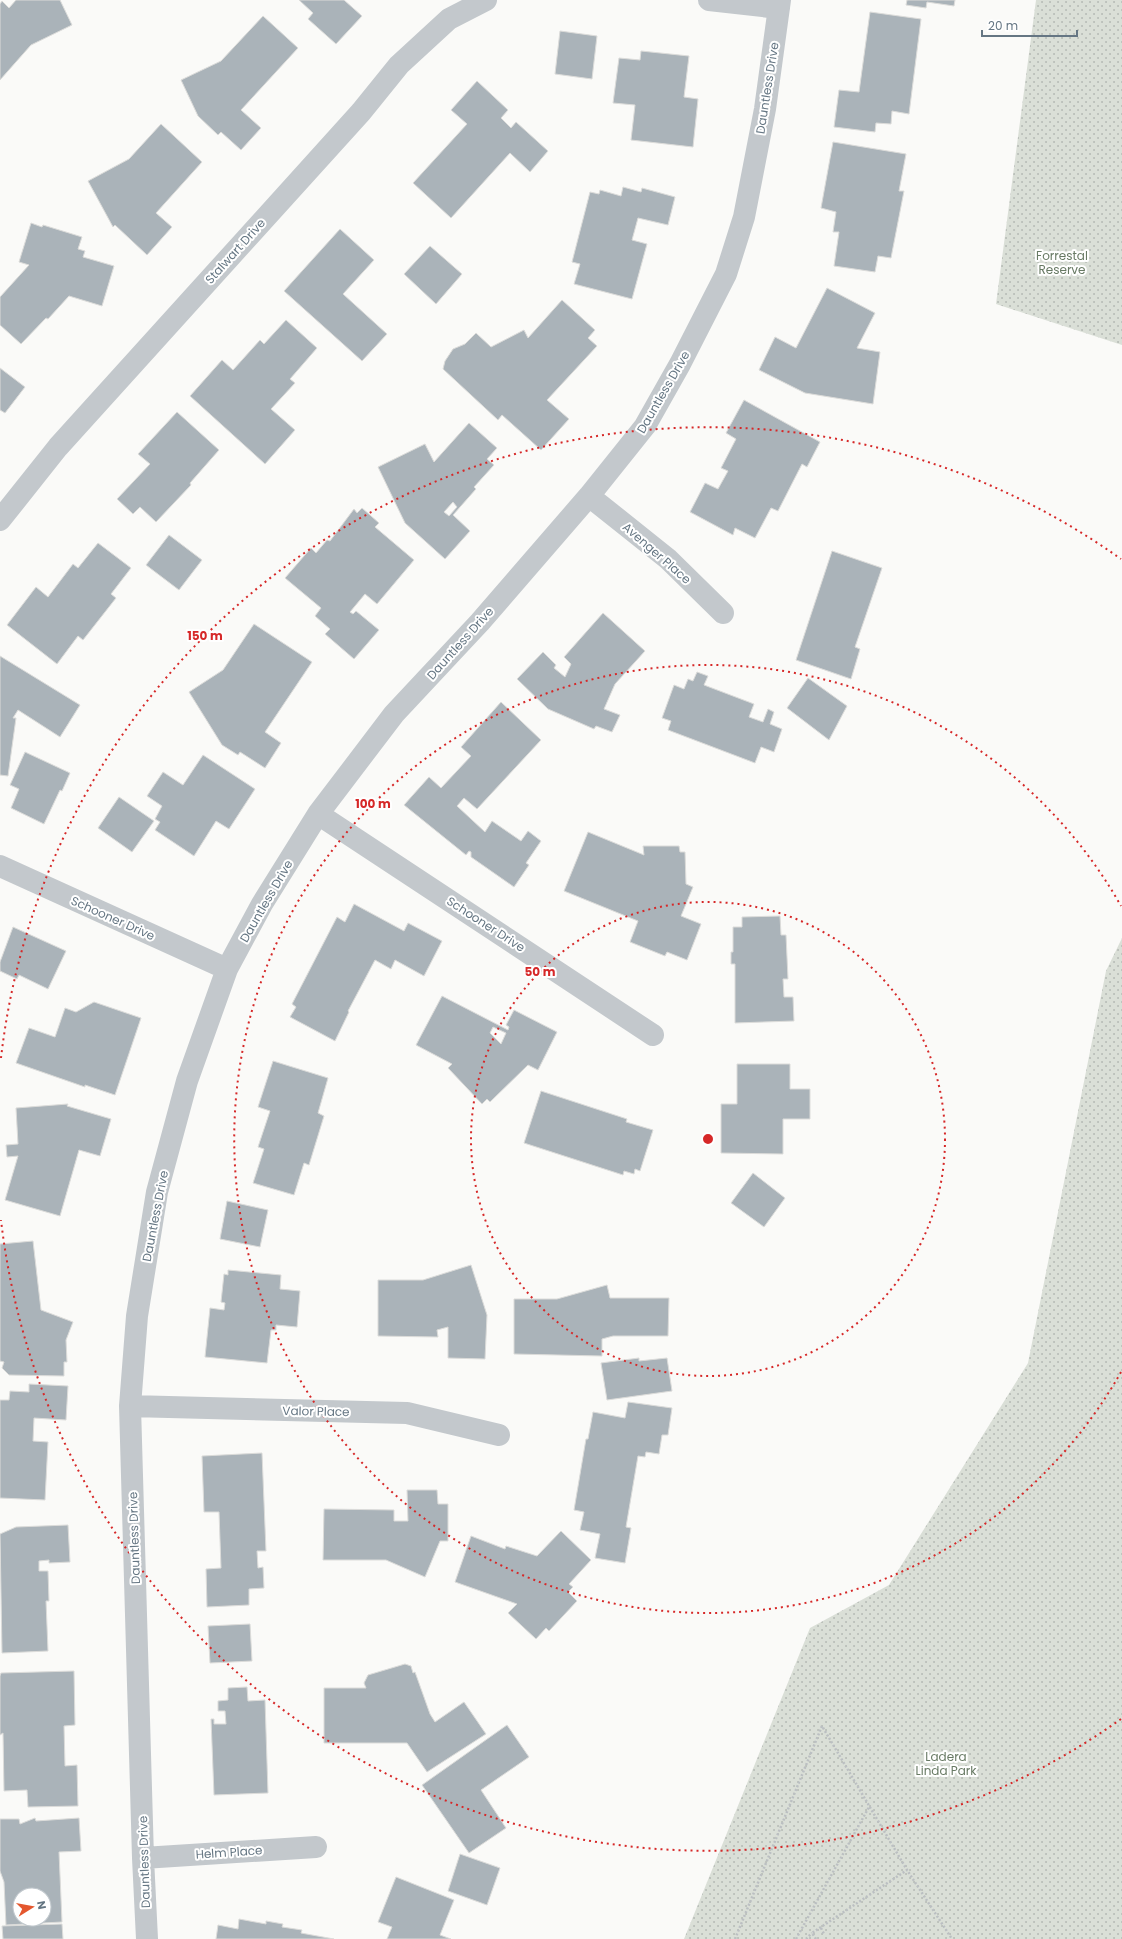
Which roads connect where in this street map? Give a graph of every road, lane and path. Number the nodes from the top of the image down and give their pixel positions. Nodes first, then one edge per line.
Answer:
1 (486, 0) edge
2 (709, 0) edge
3 (780, 4) edge
4 (589, 496) junction
5 (0, 520) edge
6 (722, 613) dead end
7 (318, 814) junction
8 (0, 866) edge
9 (227, 969) junction
10 (653, 1035) dead end
11 (130, 1406) junction
12 (499, 1435) dead end
13 (869, 1807) junction
14 (316, 1847) dead end
15 (143, 1858) junction
16 (907, 1870) junction
17 (820, 1928) junction
18 (812, 1933) junction
19 (824, 1934) dead end
20 (147, 1939) edge
21 (736, 1939) edge
22 (796, 1939) edge
23 (806, 1939) edge
24 (816, 1939) edge
25 (952, 1939) edge

1 - 5 street, Stalwart Drive
2 - 3 street
3 - 4 street, Dauntless Drive
4 - 6 street, Avenger Place
4 - 7 street, Dauntless Drive
7 - 9 street, Dauntless Drive
7 - 10 street, Schooner Drive
8 - 9 street, Schooner Drive
9 - 11 street, Dauntless Drive
11 - 12 street, Valor Place
11 - 15 street, Dauntless Drive
13 - 16 path
13 - 21 path
13 - 22 path
14 - 15 street, Helm Place
15 - 20 street, Dauntless Drive
16 - 17 path
16 - 25 path
17 - 18 path
17 - 19 path
18 - 23 path
18 - 24 path

